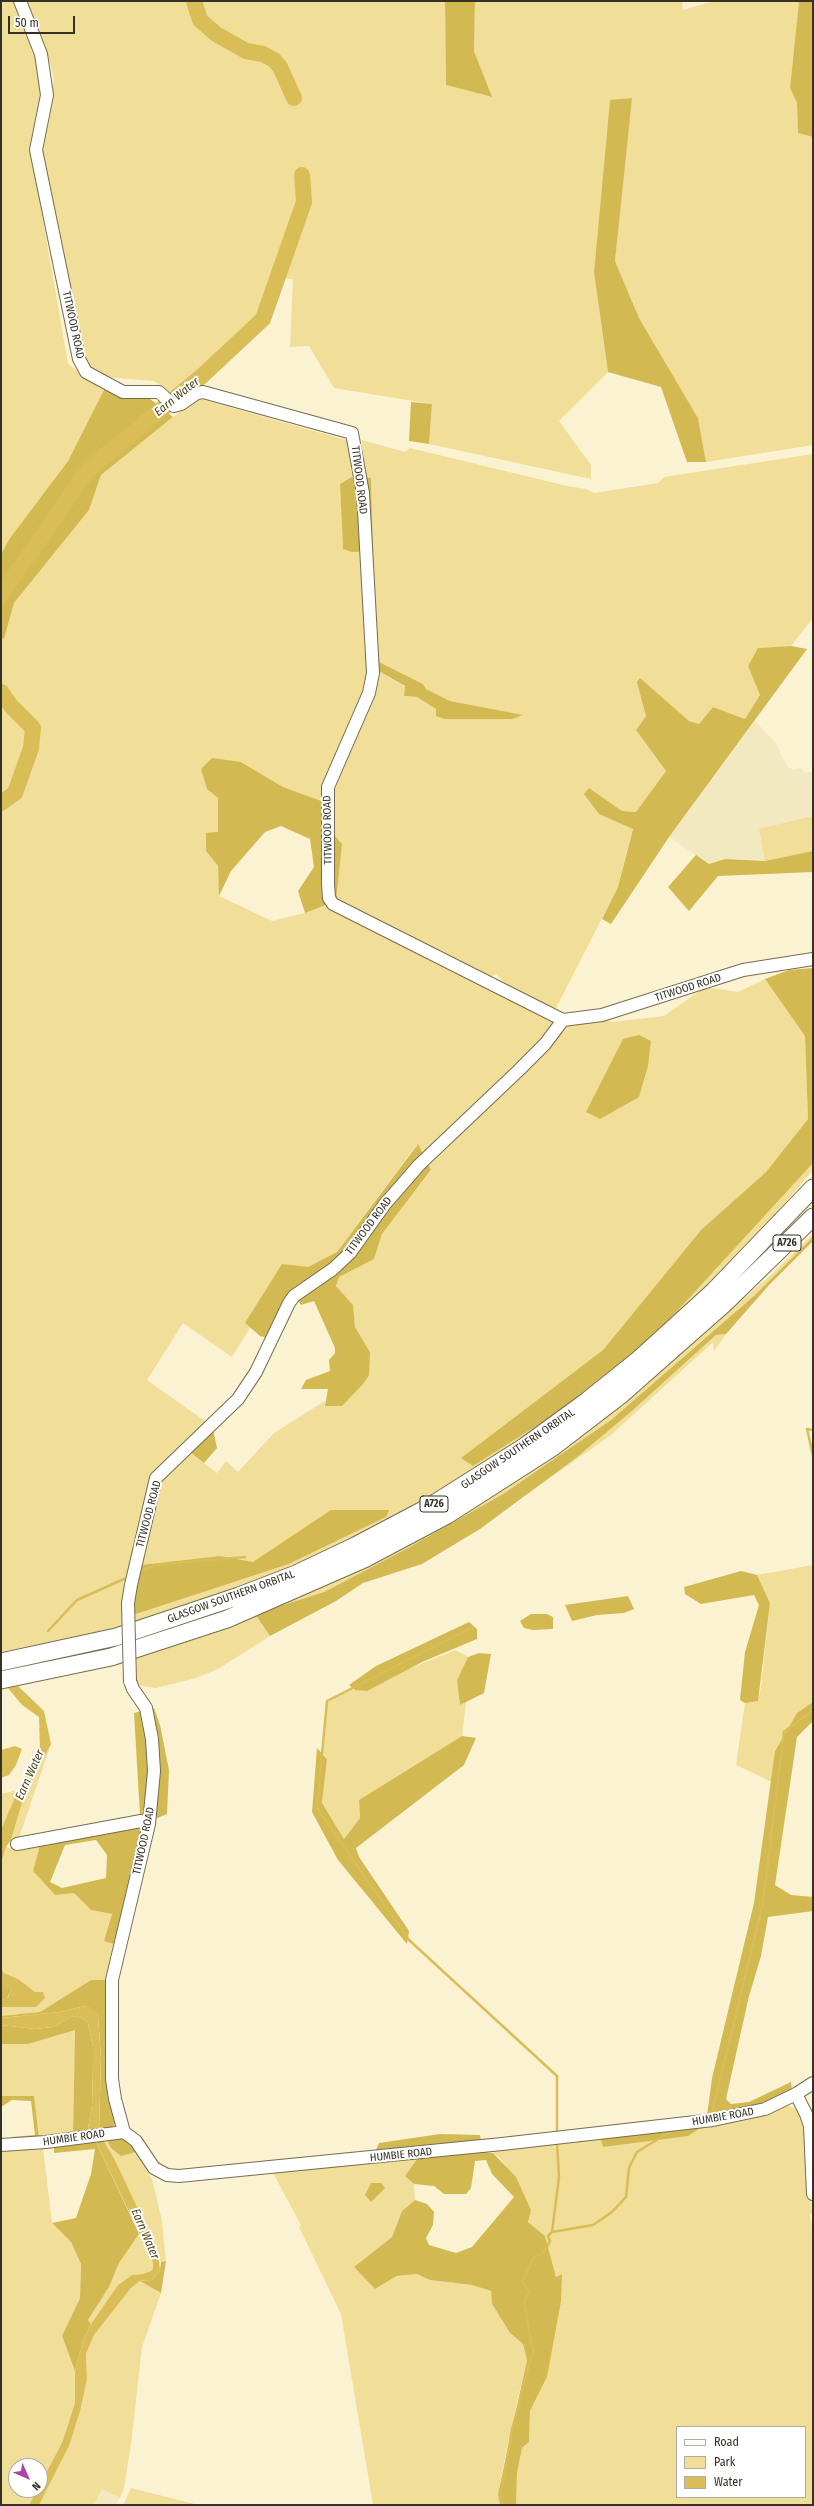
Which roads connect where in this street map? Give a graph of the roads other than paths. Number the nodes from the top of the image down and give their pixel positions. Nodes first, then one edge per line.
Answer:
1 (20, 1) edge
2 (813, 959) edge
3 (564, 1020) junction
4 (813, 1179) edge
5 (813, 1188) edge
6 (813, 1217) edge
7 (813, 1223) edge
8 (770, 1233) junction
9 (761, 1269) junction
10 (1, 1662) edge
11 (1, 1680) edge
12 (149, 1824) junction
13 (17, 1844) dead end
14 (813, 2083) edge
15 (796, 2094) junction
16 (124, 2132) junction
17 (1, 2145) edge
18 (813, 2194) edge

1 - 3 street, TITWOOD ROAD
2 - 3 street, TITWOOD ROAD
3 - 12 street, TITWOOD ROAD, bridge
4 - 8 highway
5 - 8 highway, GLASGOW SOUTHERN ORBITAL / A726
6 - 9 highway, GLASGOW SOUTHERN ORBITAL / A726
7 - 9 highway
8 - 10 highway, GLASGOW SOUTHERN ORBITAL / A726
9 - 11 highway, GLASGOW SOUTHERN ORBITAL / A726
12 - 13 street
12 - 16 street, TITWOOD ROAD
14 - 15 street, HUMBIE ROAD
15 - 16 street, HUMBIE ROAD
15 - 18 street
16 - 17 street, HUMBIE ROAD

